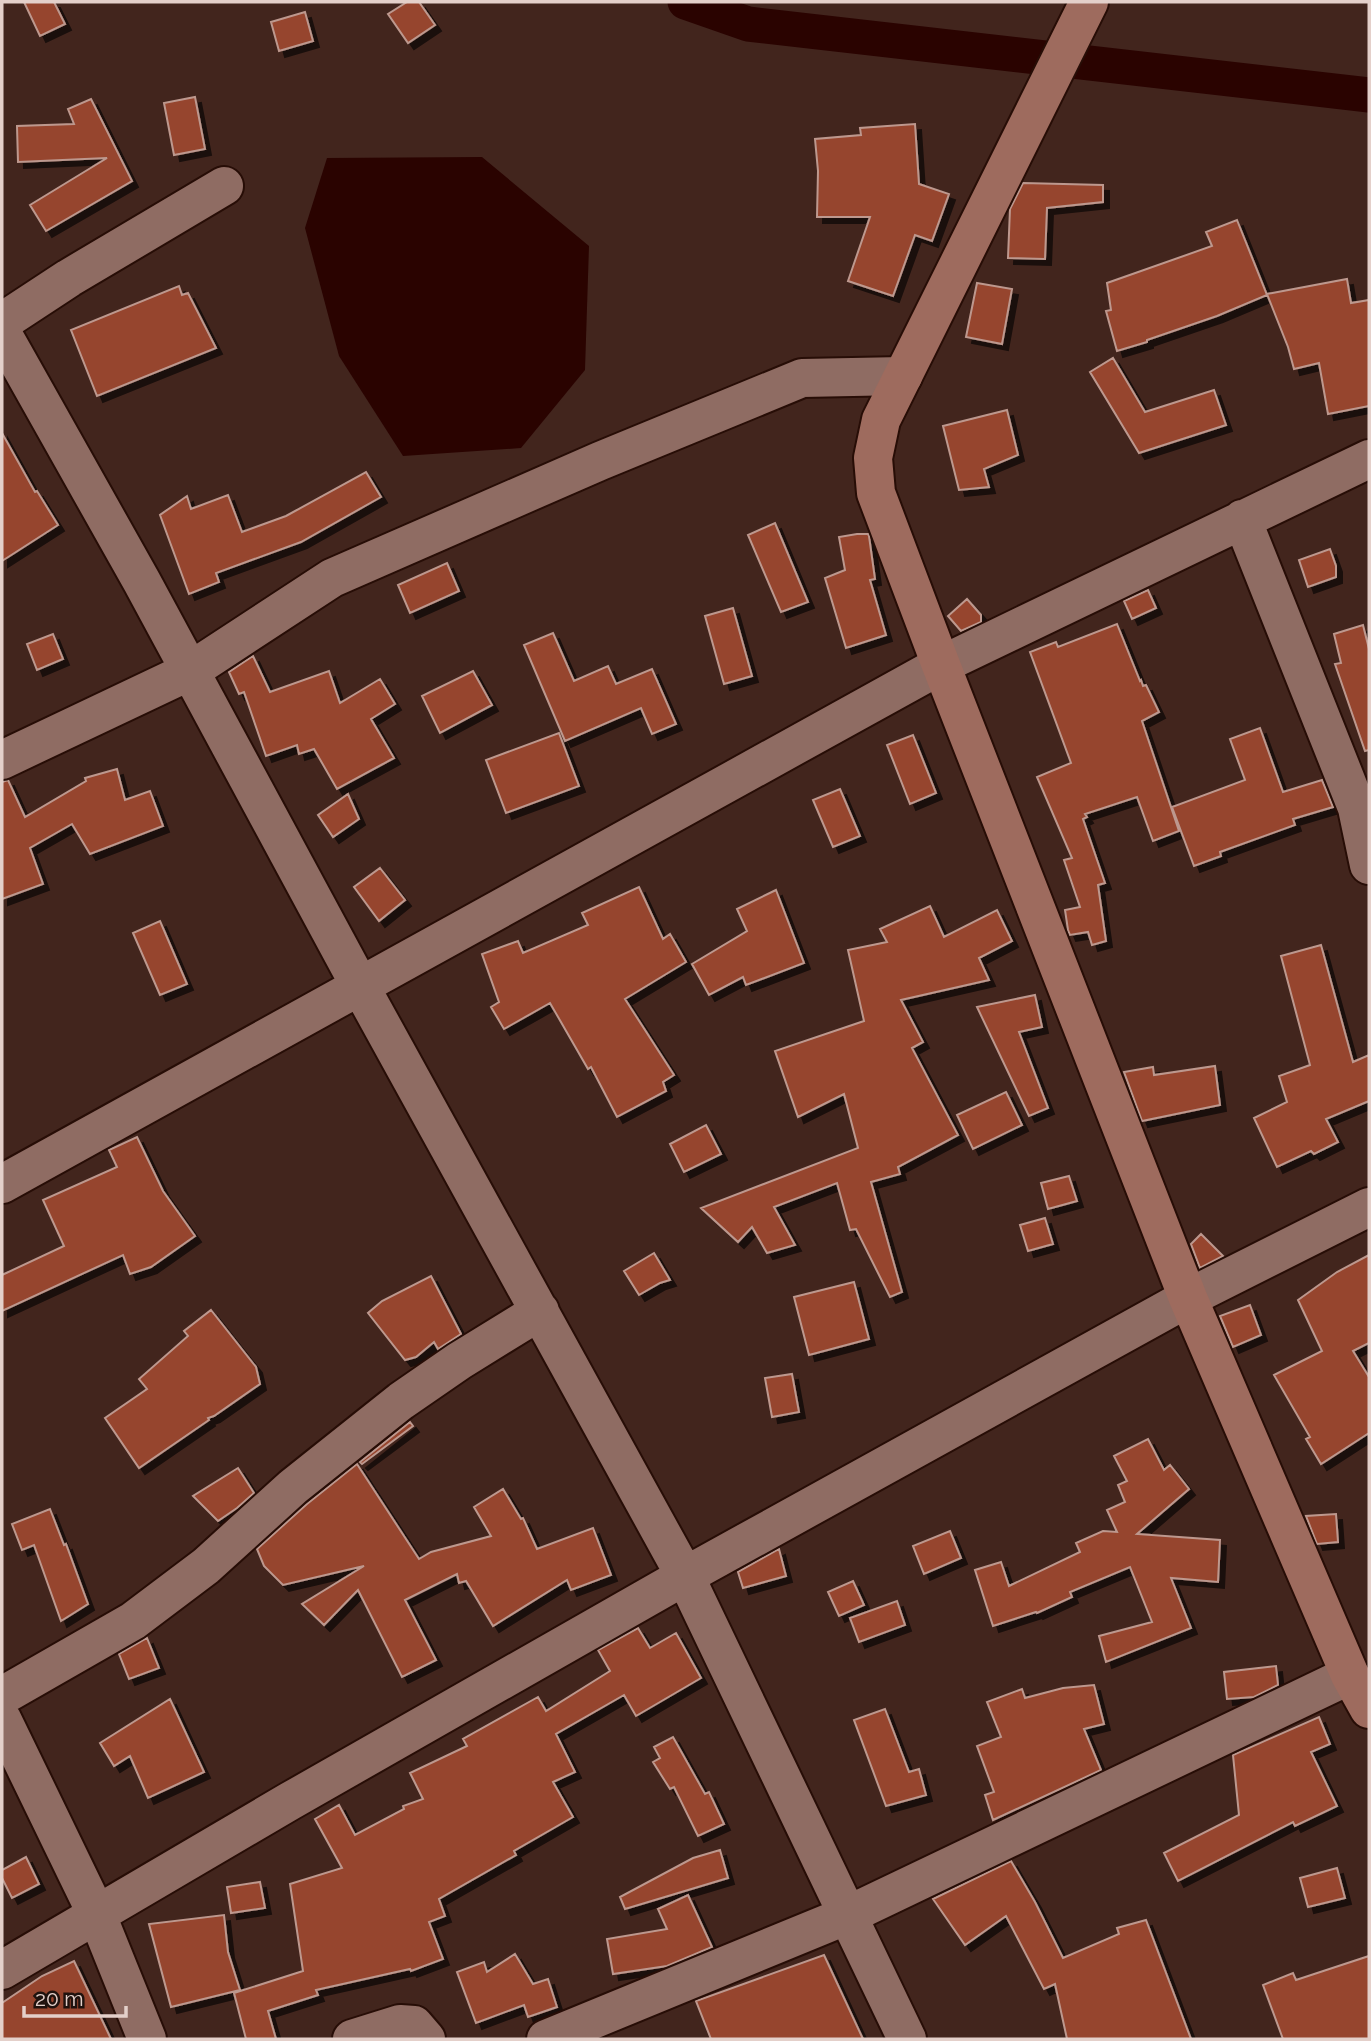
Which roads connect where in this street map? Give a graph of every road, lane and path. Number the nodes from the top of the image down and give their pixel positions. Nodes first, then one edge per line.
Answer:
1 (1088, 2) edge
2 (224, 186) dead end
3 (2, 322) edge
4 (2, 333) edge
5 (903, 376) junction
6 (1369, 458) edge
7 (1242, 519) junction
8 (941, 665) junction
9 (190, 671) junction
10 (2, 760) edge
11 (1369, 865) edge
12 (360, 986) junction
13 (2, 1184) edge
14 (1369, 1207) edge
15 (1188, 1298) junction
16 (540, 1311) junction
17 (685, 1576) junction
18 (1350, 1675) junction
19 (2, 1696) edge
20 (1369, 1709) edge
21 (2, 1719) edge
22 (97, 1915) junction
23 (848, 1915) junction
24 (2, 1970) edge
25 (147, 2039) edge
26 (352, 2039) edge
27 (426, 2039) edge
28 (546, 2039) edge
29 (907, 2039) edge

1 - 5 street
2 - 3 street
4 - 9 street
5 - 8 street
5 - 9 street
6 - 7 street
7 - 8 street
7 - 11 street
8 - 12 street
8 - 15 street
9 - 10 street
9 - 12 street
12 - 13 street
12 - 16 street
14 - 15 street
15 - 17 street
15 - 18 street
16 - 17 street
16 - 19 street
17 - 22 street
17 - 23 street
18 - 20 street
18 - 23 street
21 - 22 street
22 - 24 street
22 - 25 street
23 - 28 street
23 - 29 street
26 - 27 street

